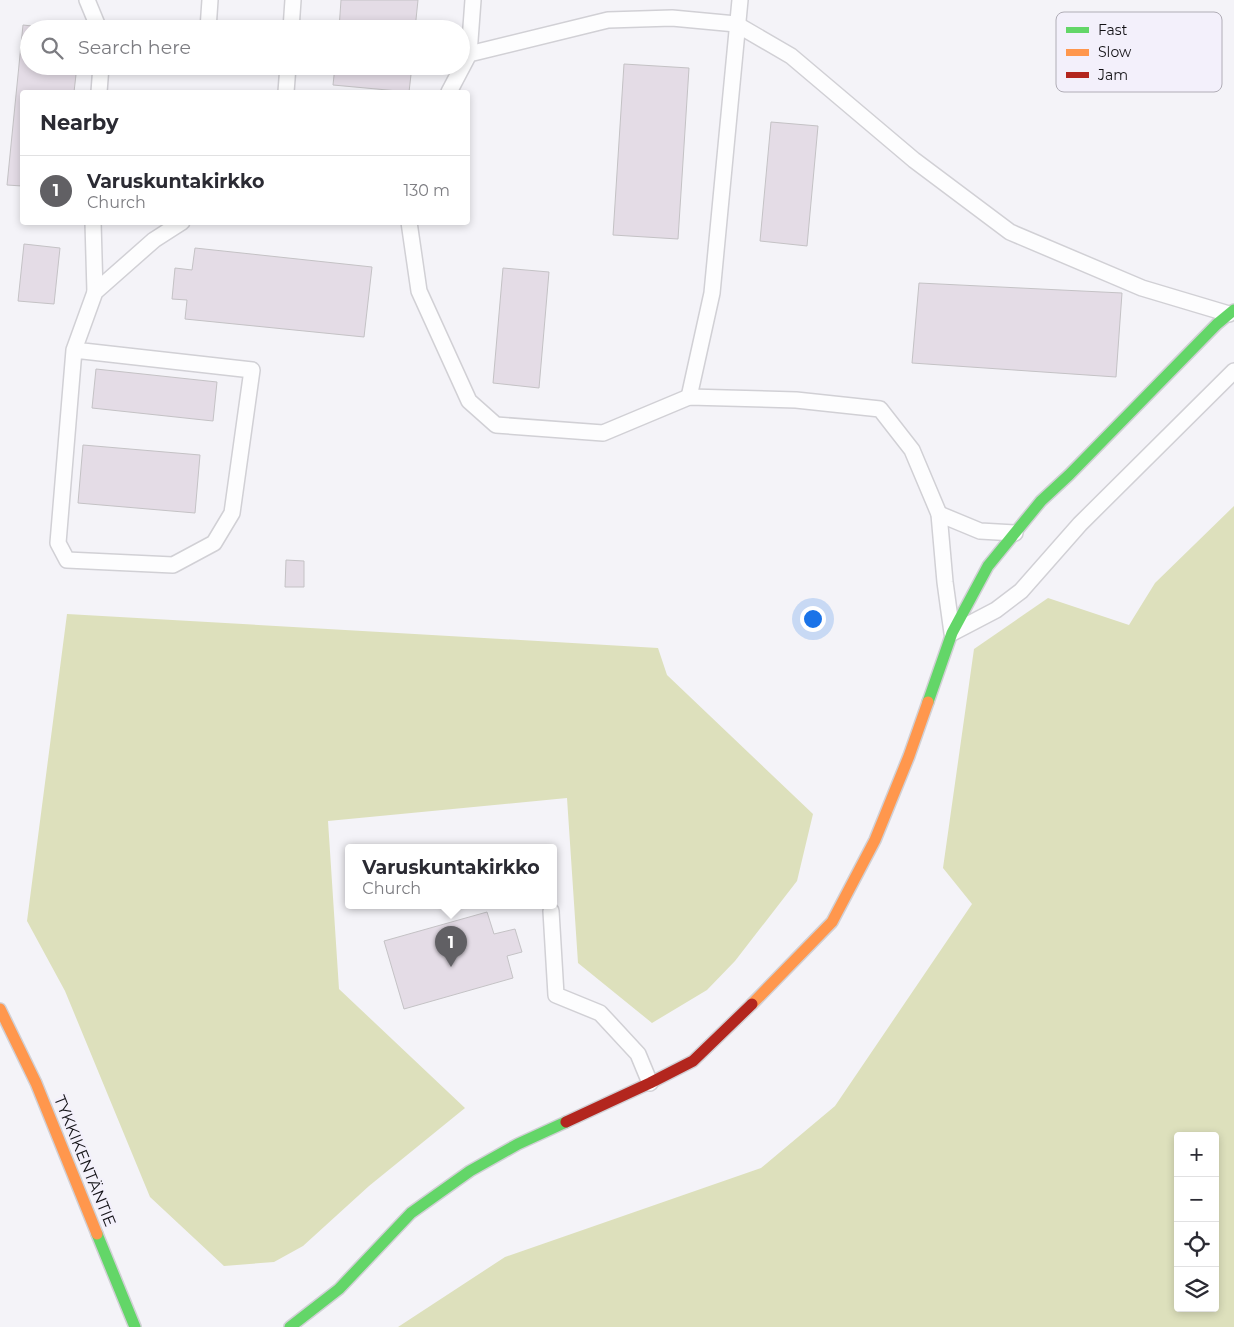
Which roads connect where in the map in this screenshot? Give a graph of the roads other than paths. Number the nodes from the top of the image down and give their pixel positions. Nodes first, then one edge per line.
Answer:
1 (87, 0) edge
2 (210, 0) edge
3 (293, 0) edge
4 (473, 0) edge
5 (740, 0) edge
6 (95, 20) edge
7 (209, 20) edge
8 (292, 20) edge
9 (736, 24) junction
10 (470, 40) edge
11 (470, 54) edge
12 (100, 75) edge
13 (287, 75) edge
14 (458, 75) edge
15 (99, 90) edge
16 (286, 90) edge
17 (451, 90) edge
18 (93, 225) edge
19 (177, 225) edge
20 (409, 225) edge
21 (95, 292) junction
22 (1232, 312) edge
23 (74, 350) junction
24 (1234, 371) edge
25 (689, 397) junction
26 (939, 514) junction
27 (1015, 533) junction
28 (952, 633) junction
29 (551, 911) dead end
30 (0, 1010) edge
31 (650, 1083) junction
32 (135, 1327) edge
33 (290, 1327) edge

1 - 6 lane
2 - 7 lane
3 - 8 lane
4 - 10 lane
5 - 9 lane
9 - 11 lane
9 - 22 lane
9 - 25 lane
12 - 15 lane
13 - 16 lane
14 - 17 lane
18 - 21 lane
19 - 21 lane
20 - 25 lane
21 - 23 lane
22 - 27 street
23 - 23 lane
24 - 28 lane
25 - 26 lane
26 - 27 lane
26 - 28 lane
27 - 28 street
28 - 31 street
29 - 31 lane
30 - 32 street, TYKKIKENTÄNTIE
31 - 33 street

